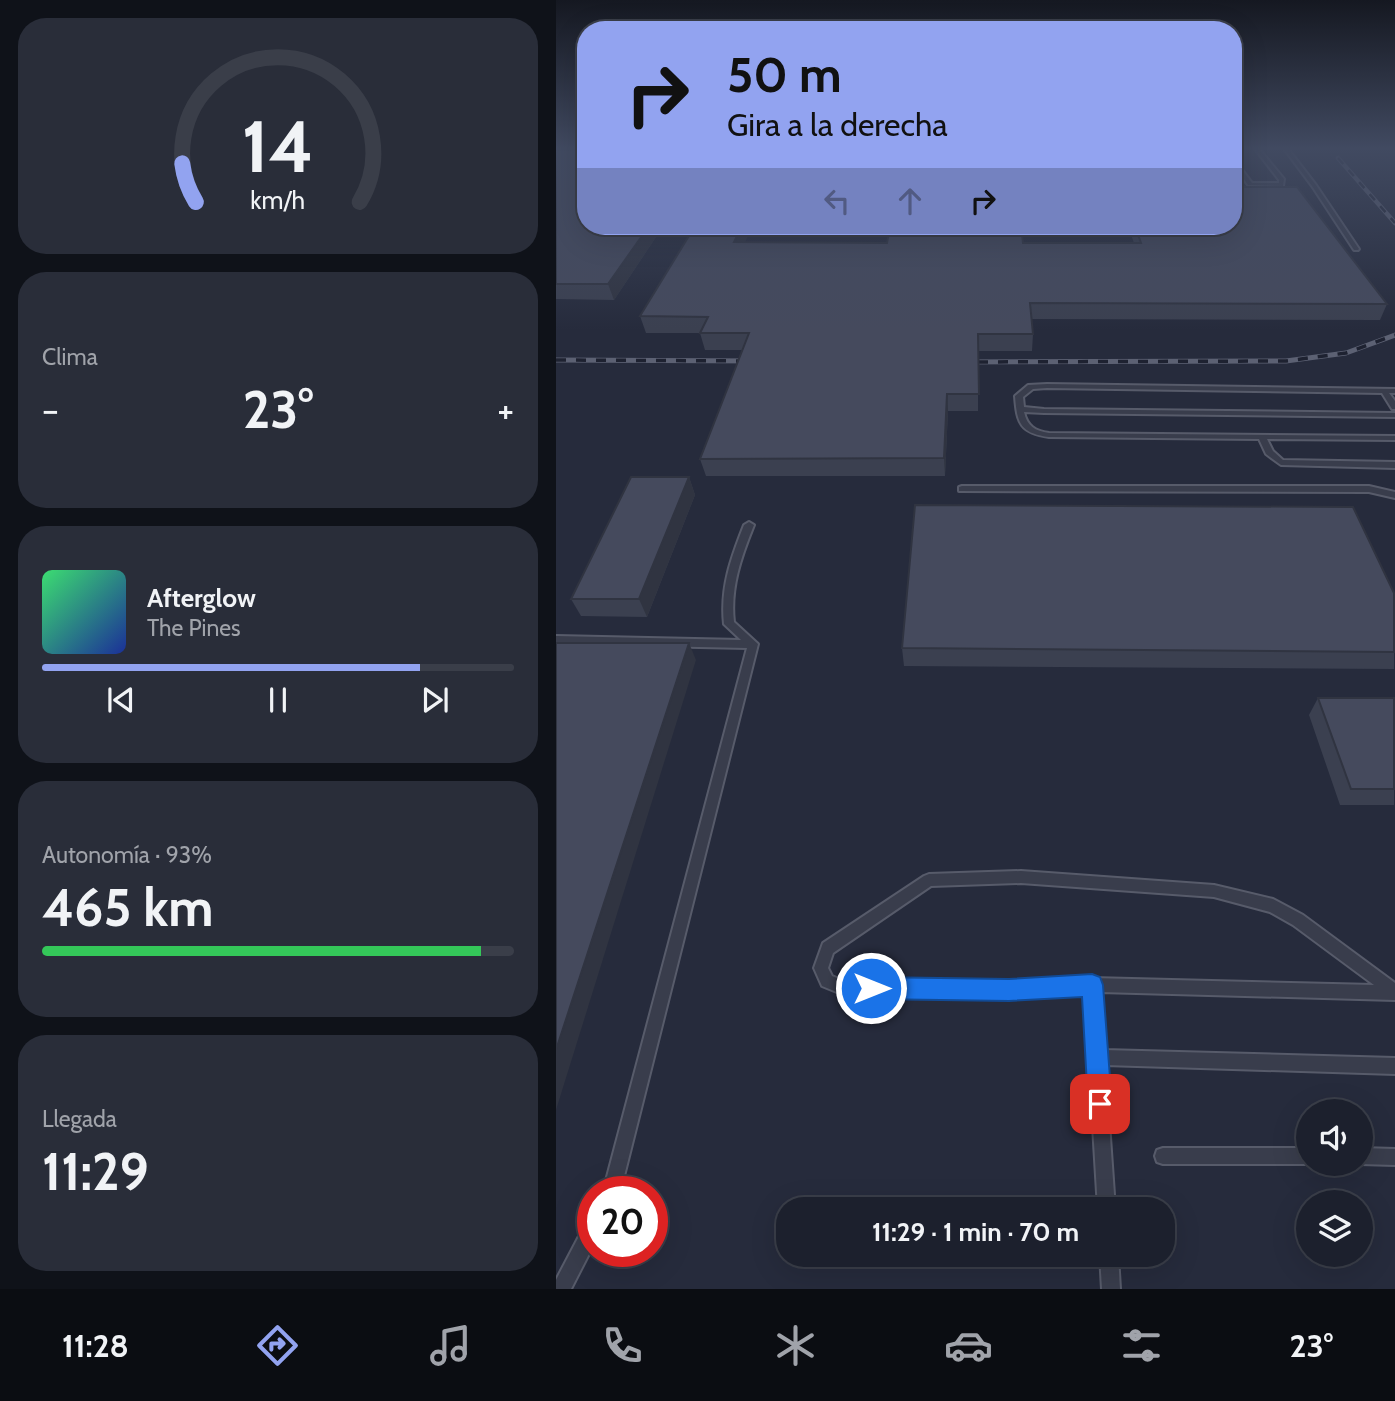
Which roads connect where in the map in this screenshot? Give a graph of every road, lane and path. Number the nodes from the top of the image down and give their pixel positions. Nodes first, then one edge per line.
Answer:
1 (1329, 210) edge
2 (1356, 249) dead end
3 (1384, 391) junction
4 (1394, 391) edge
5 (1394, 407) edge
6 (1020, 410) junction
7 (1394, 415) edge
8 (1262, 436) junction
9 (1394, 438) edge
10 (1394, 465) edge
11 (962, 489) dead end
12 (1394, 495) edge
13 (748, 525) dead end
14 (556, 640) edge
15 (753, 644) junction
16 (1092, 985) junction
17 (1394, 992) edge
18 (1097, 1057) junction
19 (1394, 1066) edge
20 (1163, 1156) dead end
21 (1296, 1156) edge
22 (1373, 1156) edge
23 (1394, 1157) edge
24 (615, 1176) edge
25 (1106, 1197) edge
26 (577, 1258) edge
27 (1110, 1267) edge
28 (561, 1289) edge
29 (1111, 1289) edge

1 - 2 lane
3 - 4 lane
3 - 5 lane
3 - 6 lane
6 - 7 lane
6 - 8 lane
8 - 9 lane
8 - 10 lane
11 - 12 lane
13 - 15 lane
14 - 15 lane
15 - 24 lane
16 - 17 lane
16 - 17 lane
16 - 18 lane
18 - 19 lane
18 - 25 lane
20 - 21 lane
22 - 23 lane
26 - 28 lane
27 - 29 lane

